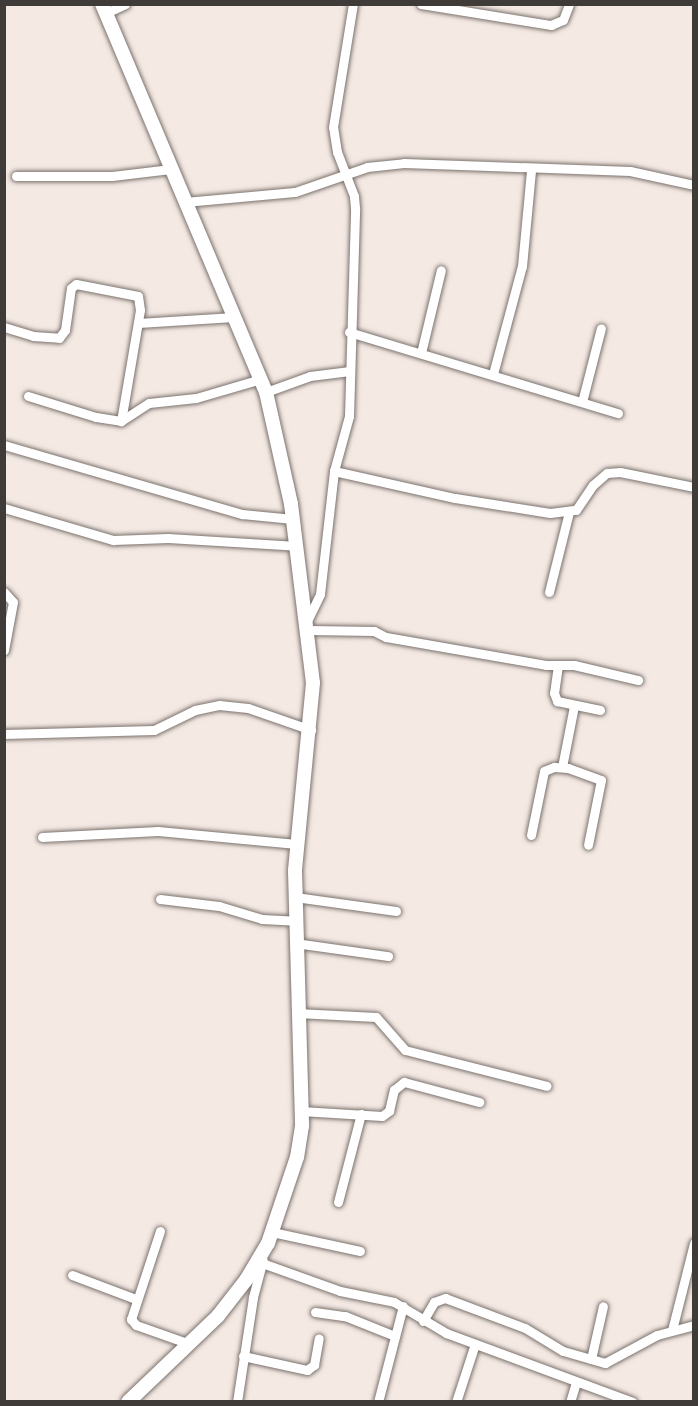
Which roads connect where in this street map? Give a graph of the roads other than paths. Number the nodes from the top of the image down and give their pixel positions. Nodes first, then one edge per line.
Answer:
1 (125, 4) edge
2 (353, 4) edge
3 (421, 4) edge
4 (569, 4) edge
5 (104, 9) edge
6 (171, 169) junction
7 (531, 170) junction
8 (346, 174) junction
9 (16, 176) dead end
10 (693, 185) edge
11 (185, 202) junction
12 (441, 270) dead end
13 (234, 317) junction
14 (138, 323) junction
15 (4, 327) edge
16 (601, 328) dead end
17 (349, 332) junction
18 (421, 353) junction
19 (350, 371) junction
20 (493, 374) junction
21 (264, 386) junction
22 (28, 396) dead end
23 (582, 402) junction
24 (618, 413) dead end
25 (121, 421) junction
26 (4, 445) edge
27 (334, 471) junction
28 (693, 487) edge
29 (4, 508) edge
30 (569, 512) junction
31 (293, 519) junction
32 (297, 546) junction
33 (4, 592) edge
34 (549, 592) dead end
35 (308, 625) junction
36 (4, 650) edge
37 (558, 665) junction
38 (638, 680) dead end
39 (574, 706) junction
40 (600, 710) dead end
41 (311, 730) junction
42 (4, 734) edge
43 (562, 767) junction
44 (531, 835) dead end
45 (42, 837) dead end
46 (296, 844) junction
47 (588, 845) dead end
48 (295, 897) junction
49 (160, 899) dead end
50 (396, 911) dead end
51 (295, 921) junction
52 (295, 944) junction
53 (388, 956) dead end
54 (297, 1013) junction
55 (547, 1086) dead end
56 (479, 1102) dead end
57 (307, 1111) junction
58 (361, 1114) junction
59 (338, 1202) dead end
60 (160, 1231) dead end
61 (270, 1238) junction
62 (693, 1243) edge
63 (360, 1251) dead end
64 (262, 1263) junction
65 (72, 1275) dead end
66 (136, 1299) junction
67 (403, 1306) junction
68 (603, 1306) dead end
69 (315, 1312) dead end
70 (424, 1318) junction
71 (693, 1325) edge
72 (672, 1330) junction
73 (395, 1336) junction
74 (319, 1338) dead end
75 (190, 1344) junction
76 (475, 1344) junction
77 (243, 1356) junction
78 (591, 1359) junction
79 (576, 1382) junction
80 (128, 1401) edge
81 (237, 1401) edge
82 (378, 1401) edge
83 (456, 1401) edge
84 (570, 1401) edge
85 (633, 1401) edge

1 - 5 street
2 - 8 street
3 - 4 street
5 - 6 main road
6 - 9 street
6 - 11 main road
7 - 8 street
7 - 10 street
7 - 20 street
8 - 11 street
8 - 17 street
11 - 13 main road
12 - 18 street
13 - 14 street
13 - 21 main road
14 - 15 street
14 - 25 street
16 - 23 street
17 - 18 street
17 - 19 street
18 - 20 street
19 - 21 street
19 - 27 street
20 - 23 street
21 - 25 street
21 - 31 main road
22 - 25 street
23 - 24 street
26 - 31 street
27 - 30 street
27 - 35 street
28 - 30 street
29 - 32 street
30 - 34 street
31 - 32 main road
32 - 35 main road
33 - 36 street
35 - 37 street
35 - 41 main road
37 - 38 street
37 - 39 street
39 - 40 street
39 - 43 street
41 - 42 street
41 - 46 main road
43 - 44 street
43 - 47 street
45 - 46 street
46 - 48 main road
48 - 50 street
48 - 51 main road
49 - 51 street
51 - 52 main road
52 - 53 street
52 - 54 main road
54 - 55 street
54 - 57 main road
56 - 58 street
57 - 58 street
57 - 61 main road
58 - 59 street
60 - 66 street
61 - 63 street
61 - 64 street
61 - 75 main road
62 - 72 street
64 - 67 street
64 - 77 street
65 - 66 street
66 - 75 street
67 - 70 street
67 - 73 street
68 - 78 street
69 - 73 street
70 - 76 street
70 - 78 street
71 - 72 street
72 - 78 street
73 - 82 street
74 - 77 street
75 - 80 main road
76 - 79 street
76 - 83 street
77 - 81 street
79 - 84 street
79 - 85 street

